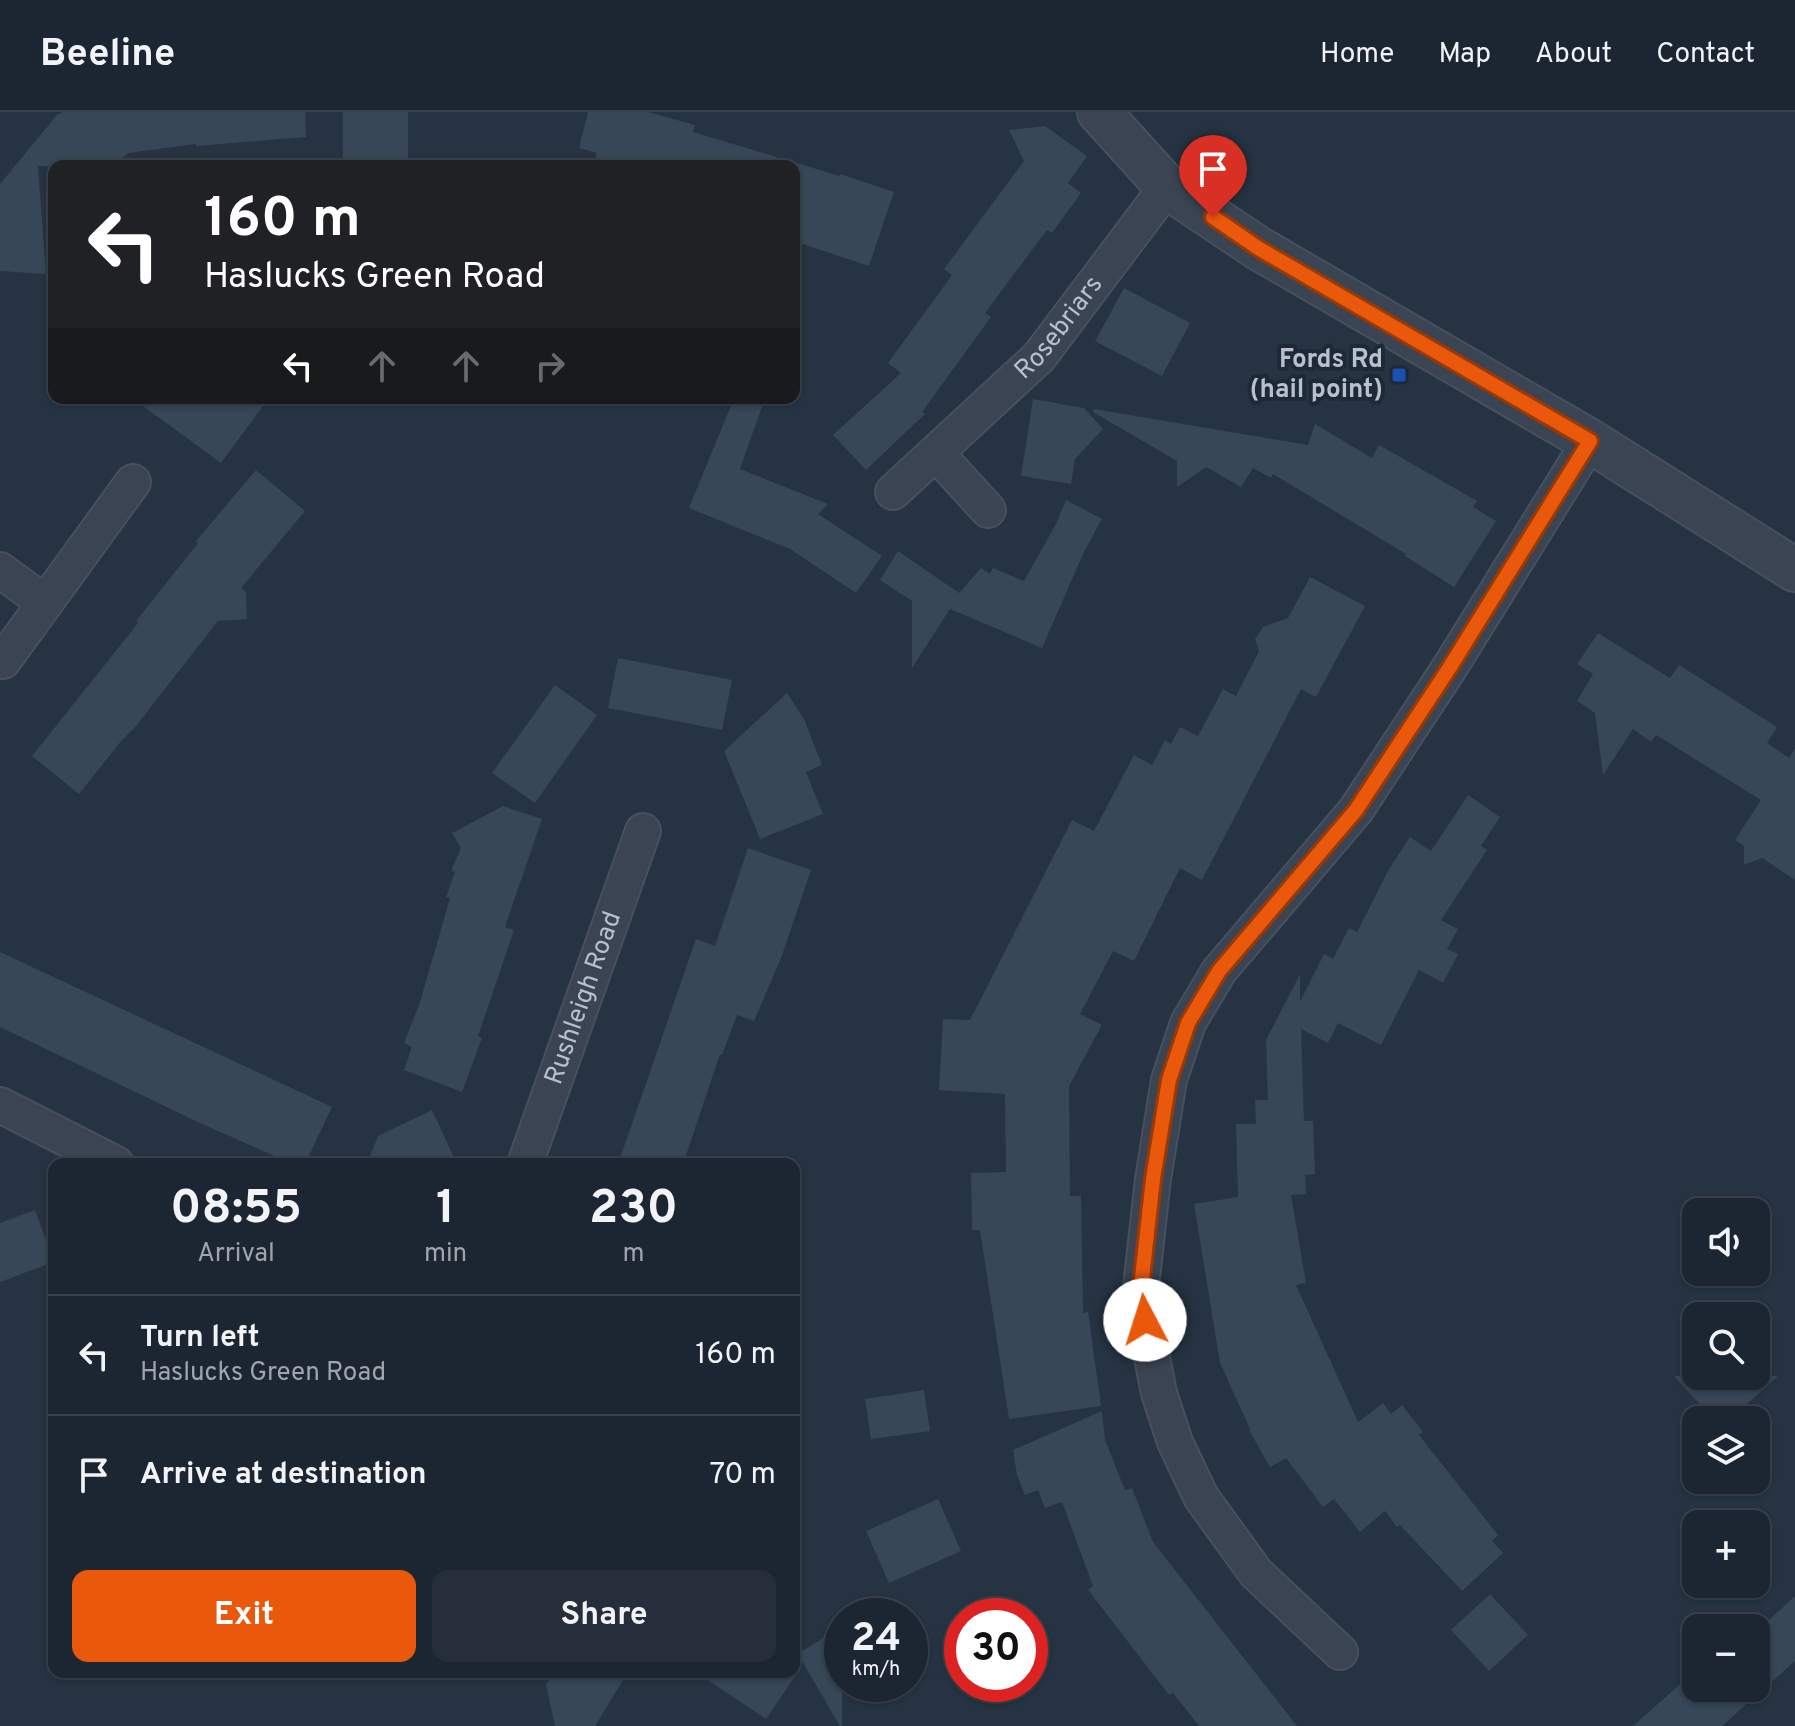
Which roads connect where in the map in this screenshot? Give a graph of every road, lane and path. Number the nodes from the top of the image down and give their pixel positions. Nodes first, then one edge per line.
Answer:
1 (1099, 112) edge
2 (1167, 187) junction
3 (1590, 441) junction
4 (936, 453) junction
5 (133, 482) dead end
6 (893, 492) dead end
7 (988, 510) dead end
8 (0, 570) edge
9 (1795, 570) edge
10 (44, 602) junction
11 (3, 661) dead end
12 (643, 831) dead end
13 (0, 1105) edge
14 (104, 1158) edge
15 (527, 1158) edge
16 (1340, 1652) dead end

1 - 2 street
2 - 3 street
2 - 4 street, Rosebriars
3 - 9 street
3 - 16 street
4 - 6 street, Rosebriars
4 - 7 street
5 - 10 street
8 - 10 street
10 - 11 street
12 - 15 street, Rushleigh Road
13 - 14 street

